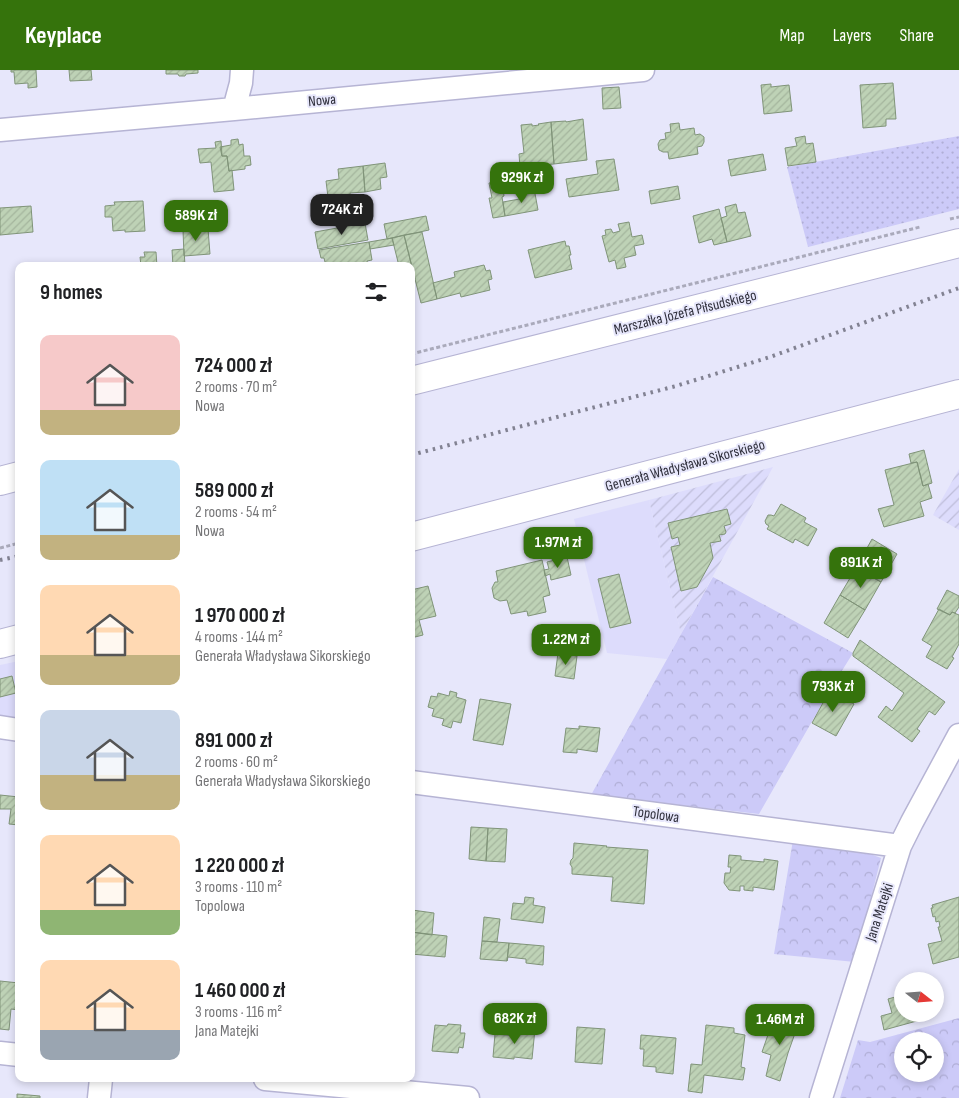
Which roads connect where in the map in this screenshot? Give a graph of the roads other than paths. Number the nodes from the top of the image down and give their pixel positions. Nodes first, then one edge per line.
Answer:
1 (242, 70) edge
2 (643, 70) edge
3 (602, 72) edge
4 (234, 110) junction
5 (0, 130) edge
6 (954, 231) edge
7 (415, 380) edge
8 (959, 394) edge
9 (15, 477) edge
10 (0, 481) edge
11 (415, 536) edge
12 (15, 640) edge
13 (0, 644) edge
14 (0, 727) edge
15 (15, 729) edge
16 (959, 735) edge
17 (415, 783) edge
18 (900, 846) junction
19 (0, 1053) edge
20 (15, 1055) edge
21 (101, 1082) edge
22 (297, 1082) edge
23 (99, 1098) edge
24 (468, 1098) edge
25 (821, 1098) edge

1 - 4 street
2 - 3 street, Nowa
3 - 4 street, Nowa
4 - 5 street, Nowa
6 - 7 main road, Marszałka Józefa Piłsudskiego
8 - 11 main road, Generała Władysława Sikorskiego
9 - 10 main road
12 - 13 main road
14 - 15 street
16 - 18 street, Jana Matejki
17 - 18 street, Topolowa
18 - 25 street, Jana Matejki
19 - 20 street
21 - 23 street
22 - 24 street

